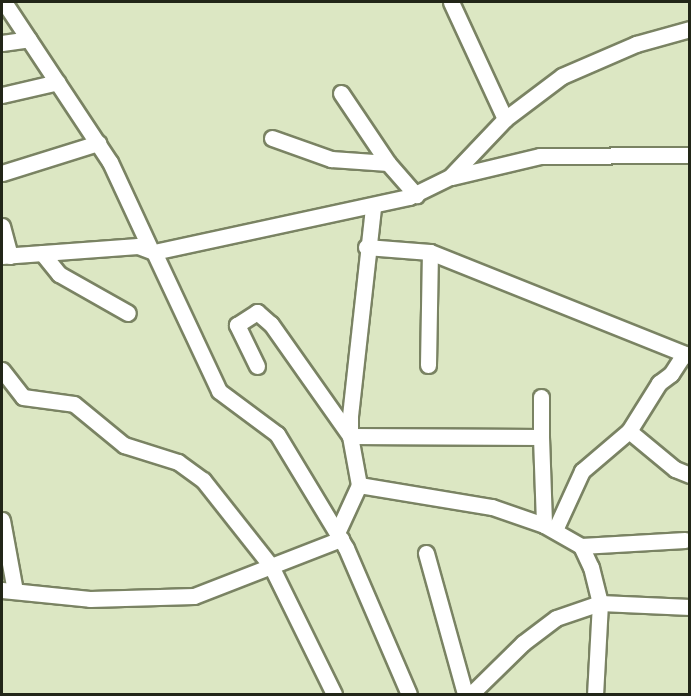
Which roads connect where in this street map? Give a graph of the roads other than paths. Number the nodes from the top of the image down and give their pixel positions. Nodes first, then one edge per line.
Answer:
1 (4, 2) edge
2 (451, 2) edge
3 (690, 29) edge
4 (29, 39) junction
5 (2, 43) edge
6 (58, 82) junction
7 (340, 93) dead end
8 (2, 95) edge
9 (505, 119) junction
10 (272, 138) dead end
11 (98, 143) junction
12 (690, 155) edge
13 (388, 163) junction
14 (2, 173) edge
15 (450, 177) junction
16 (416, 195) junction
17 (373, 207) junction
18 (2, 226) edge
19 (366, 247) junction
20 (151, 249) junction
21 (430, 252) junction
22 (42, 253) junction
23 (6, 256) edge
24 (128, 314) dead end
25 (687, 355) edge
26 (428, 365) dead end
27 (257, 366) dead end
28 (2, 370) edge
29 (541, 398) dead end
30 (629, 431) junction
31 (350, 436) junction
32 (540, 437) junction
33 (690, 475) edge
34 (359, 485) junction
35 (2, 519) edge
36 (550, 527) junction
37 (339, 536) junction
38 (685, 540) dead end
39 (581, 546) junction
40 (426, 553) dead end
41 (271, 566) junction
42 (8, 591) edge
43 (600, 603) junction
44 (690, 607) edge
45 (334, 694) edge
46 (409, 694) edge
47 (465, 694) edge
48 (471, 694) edge
49 (595, 694) edge

1 - 4 street
2 - 9 street
3 - 9 street
4 - 5 street
4 - 6 street
6 - 8 street
6 - 11 street
7 - 13 street
9 - 15 street
10 - 13 street
11 - 14 street
11 - 20 street
12 - 15 street
13 - 16 street
15 - 16 street
16 - 17 street
17 - 19 street
17 - 20 street
18 - 23 street
19 - 21 street
19 - 31 street
20 - 22 street
20 - 37 street
21 - 25 street
21 - 26 street
22 - 23 street
22 - 24 street
25 - 30 street
27 - 31 street
28 - 41 street
29 - 32 street
30 - 33 street
30 - 36 street
31 - 32 street
31 - 34 street
32 - 36 street
34 - 36 street
34 - 37 street
35 - 42 street
36 - 39 street
37 - 41 street
37 - 46 street
38 - 39 street
39 - 43 street
40 - 47 street
41 - 42 street
41 - 45 street
43 - 44 street
43 - 48 street
43 - 49 street

